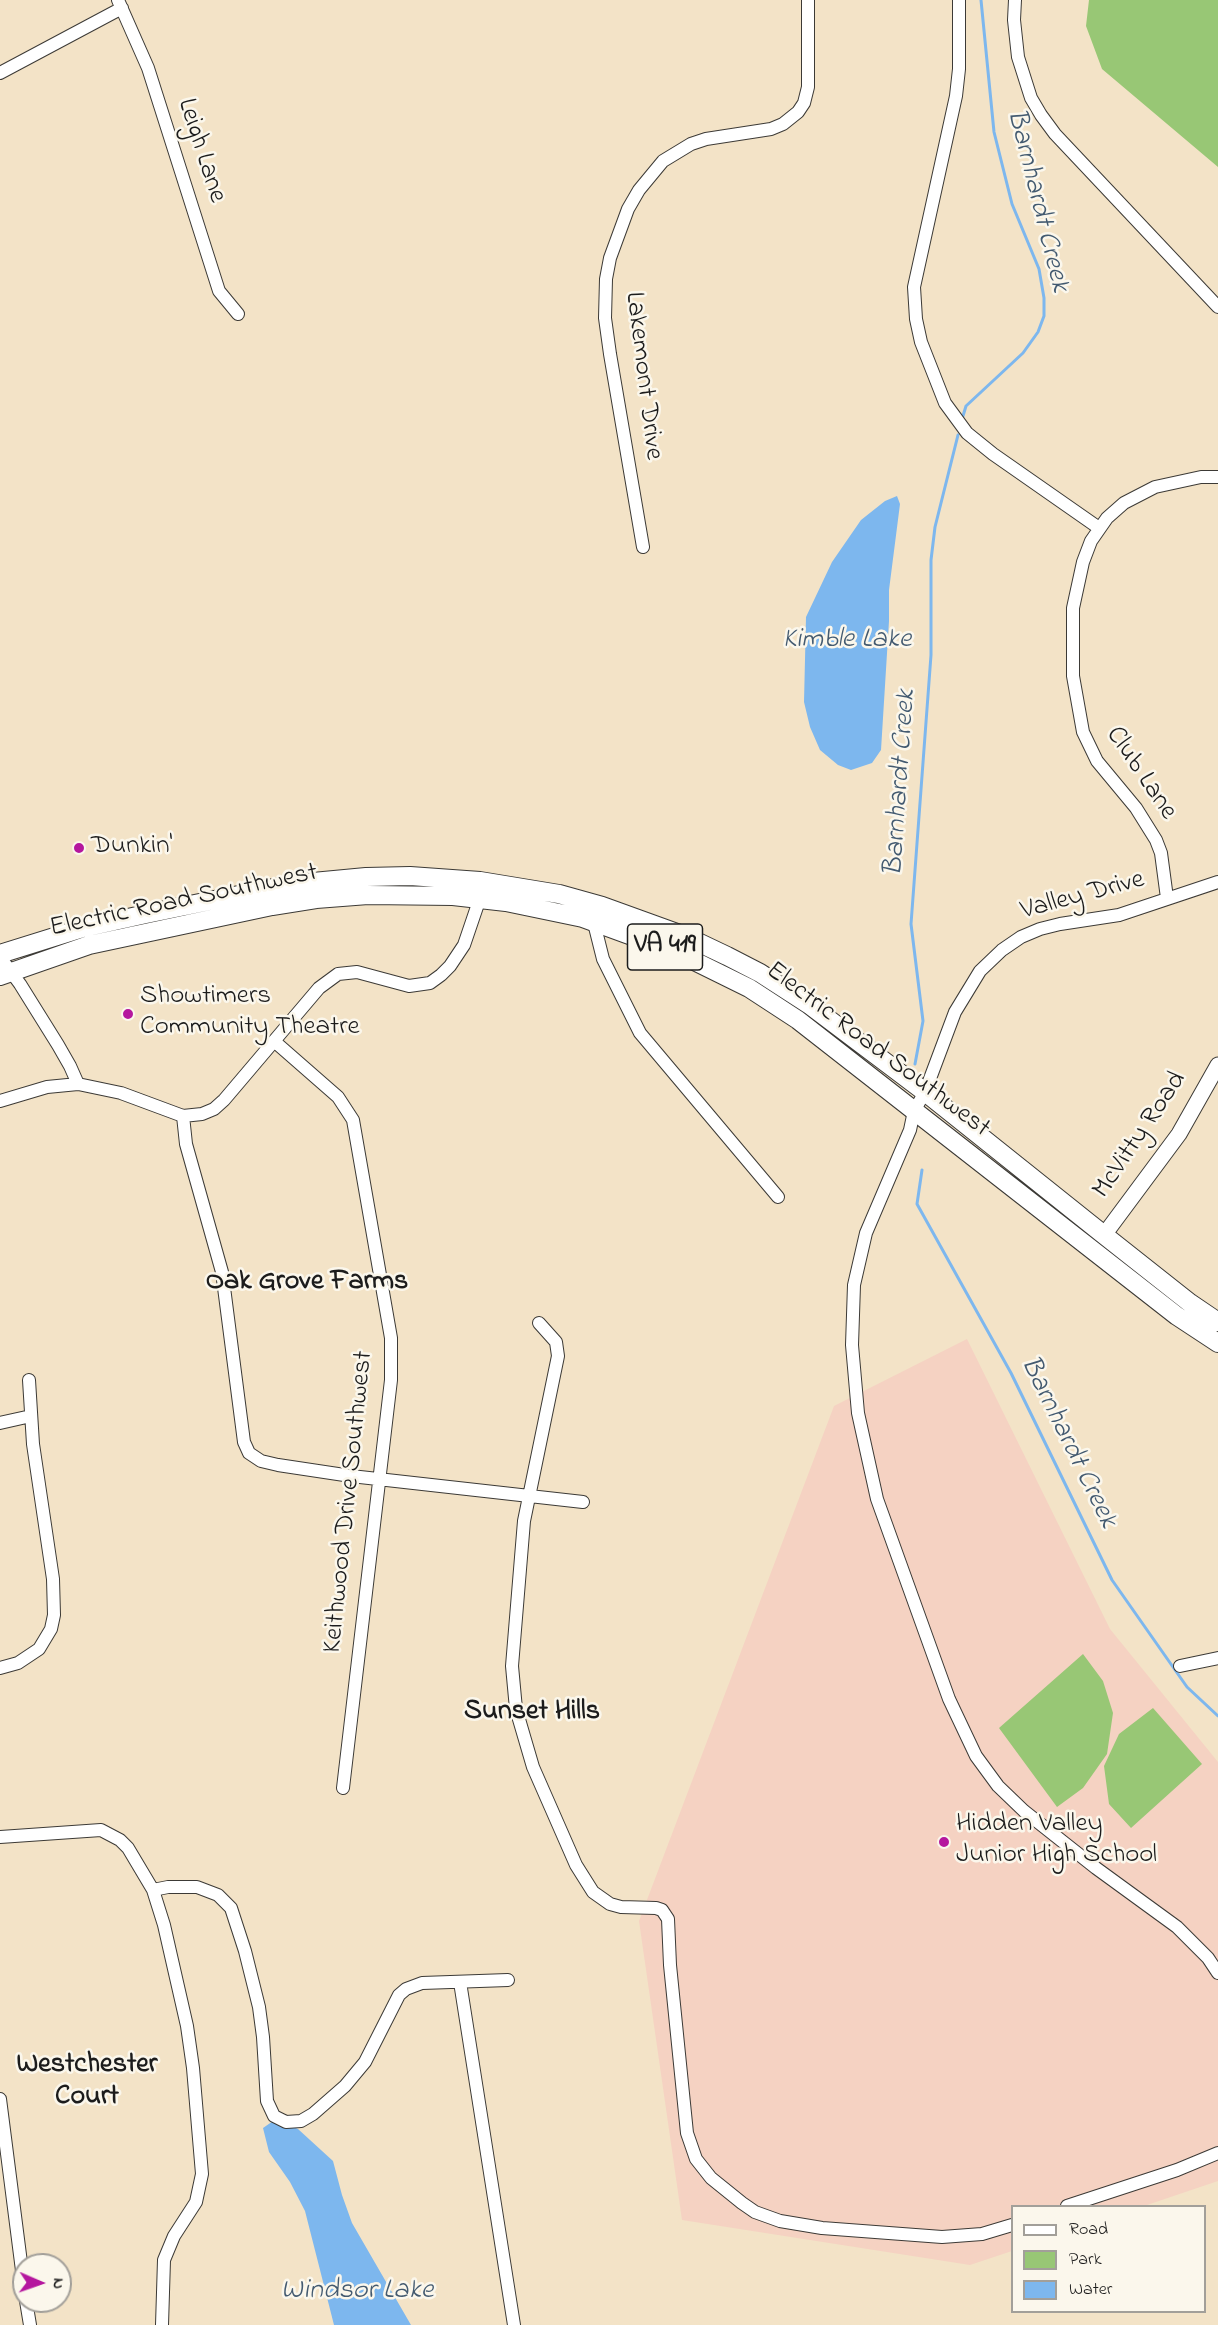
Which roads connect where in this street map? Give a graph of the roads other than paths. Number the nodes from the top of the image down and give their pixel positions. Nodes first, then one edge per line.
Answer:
1 (808, 0) edge
2 (959, 0) edge
3 (1016, 0) edge
4 (120, 4) edge
5 (0, 73) edge
6 (1218, 307) edge
7 (238, 314) dead end
8 (1218, 477) edge
9 (1099, 528) junction
10 (643, 547) dead end
11 (1218, 882) edge
12 (480, 898) junction
13 (1167, 898) junction
14 (594, 923) junction
15 (3, 965) edge
16 (274, 1041) junction
17 (1218, 1065) edge
18 (78, 1084) junction
19 (925, 1092) junction
20 (0, 1101) edge
21 (915, 1111) junction
22 (183, 1116) junction
23 (778, 1197) dead end
24 (1104, 1235) junction
25 (1218, 1322) edge
26 (539, 1323) dead end
27 (1218, 1343) edge
28 (29, 1380) dead end
29 (31, 1416) junction
30 (0, 1424) edge
31 (380, 1479) junction
32 (528, 1496) junction
33 (583, 1502) dead end
34 (1218, 1658) edge
35 (1180, 1666) dead end
36 (0, 1668) edge
37 (343, 1788) dead end
38 (0, 1837) edge
39 (153, 1890) junction
40 (1218, 1973) edge
41 (508, 1980) dead end
42 (460, 1982) junction
43 (0, 2098) edge
44 (1218, 2153) edge
45 (1070, 2205) edge
46 (1011, 2225) edge
47 (20, 2253) edge
48 (162, 2325) edge
49 (514, 2325) edge

1 - 10 street, Lakemont Drive
2 - 9 street
3 - 6 street
4 - 5 street
4 - 7 street, Leigh Lane
8 - 9 street, Club Lane
9 - 13 street, Club Lane
11 - 13 street, Valley Drive
12 - 14 main road, Electric Road Southwest / VA 419
12 - 15 main road, Electric Road Southwest / VA 419
12 - 16 street
13 - 19 street, Valley Drive
14 - 21 main road, Electric Road Southwest / VA 419
14 - 23 street
15 - 18 street
15 - 19 main road, Electric Road Southwest / VA 419
16 - 22 street
16 - 31 street, Keithwood Drive Southwest
17 - 24 street, McVitty Road
18 - 20 street
18 - 22 street
19 - 21 street, Valley Drive
19 - 24 main road, Electric Road Southwest / VA 419
21 - 27 main road, Electric Road Southwest / VA 419
21 - 40 street, Valley Drive
22 - 31 street
24 - 25 main road, Electric Road Southwest / VA 419
26 - 32 street
28 - 29 street
29 - 30 street
29 - 36 street
31 - 32 street
31 - 37 street, Keithwood Drive Southwest
32 - 33 street
32 - 46 street
34 - 35 street
38 - 39 street
39 - 42 street
39 - 48 street
41 - 42 street
42 - 49 street
43 - 47 street
44 - 45 street

